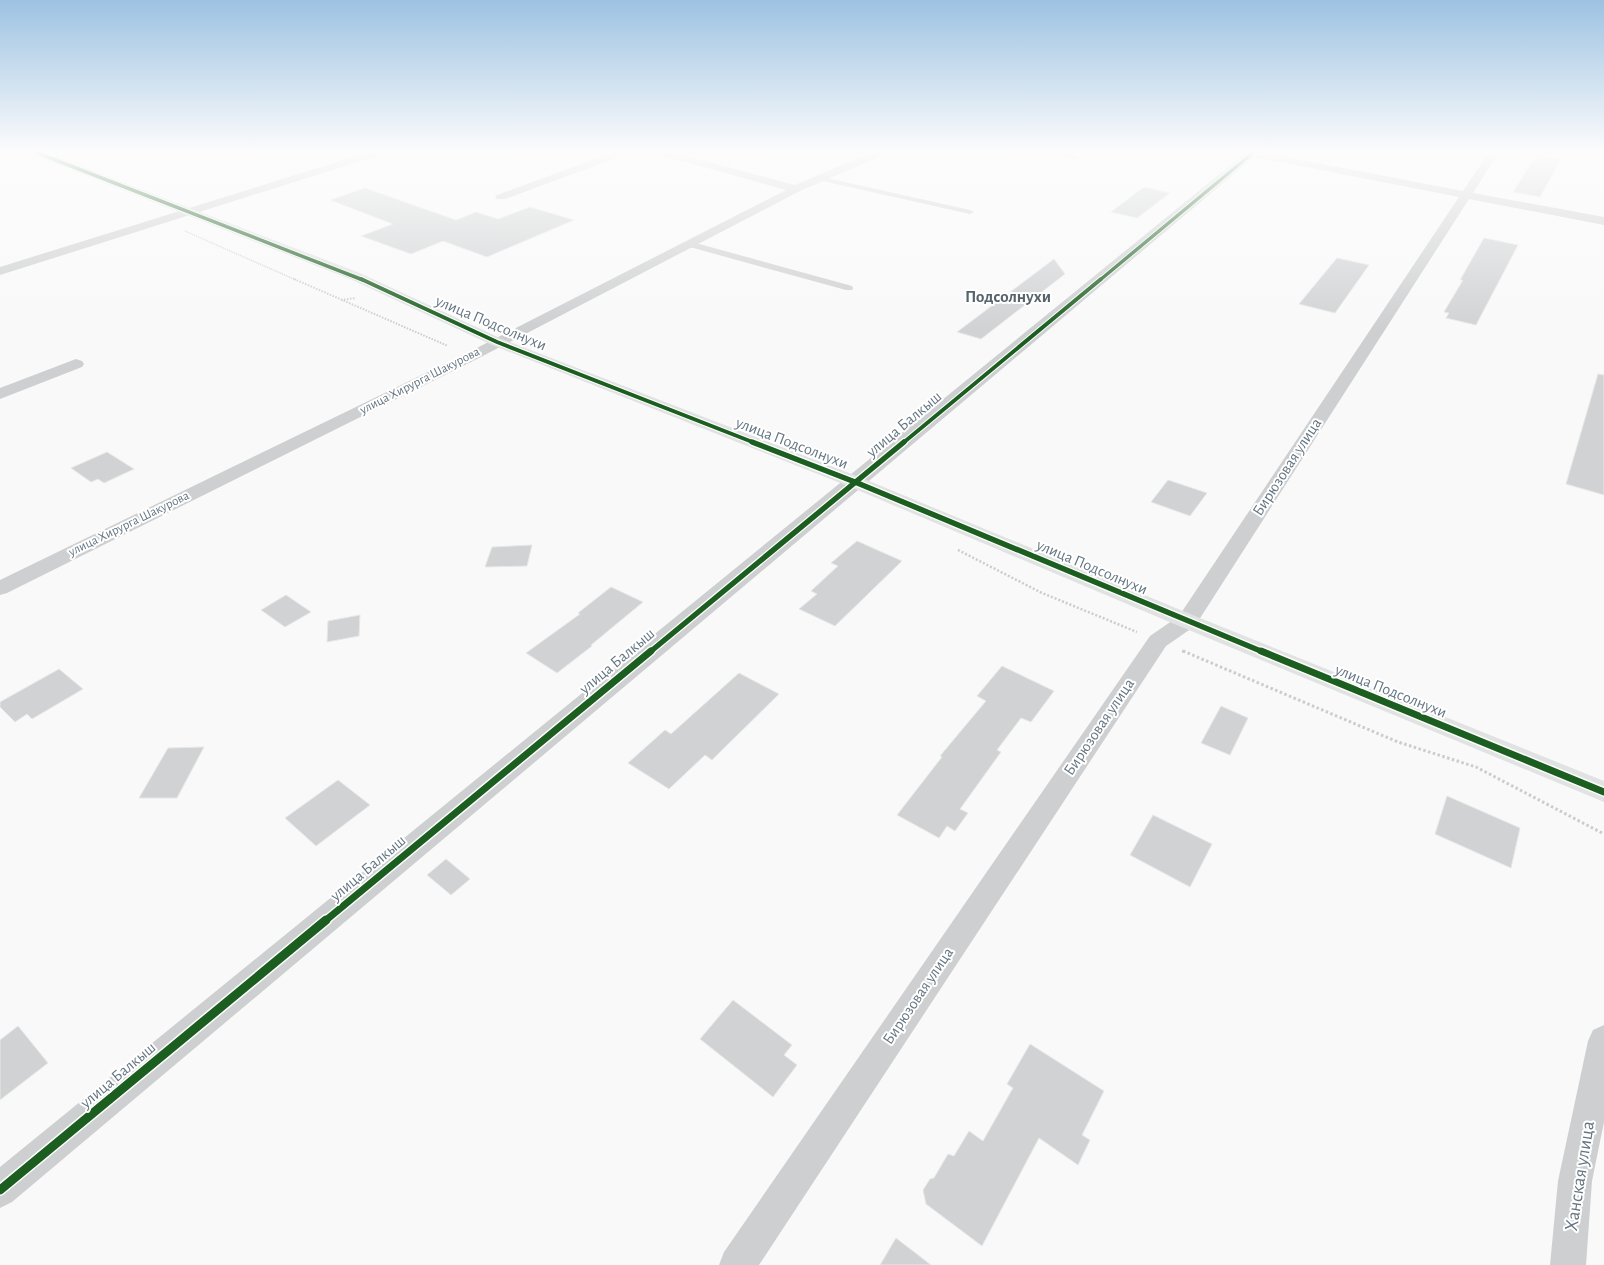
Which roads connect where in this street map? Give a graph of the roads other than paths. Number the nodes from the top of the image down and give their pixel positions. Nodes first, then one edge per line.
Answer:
1 (190, 211) joint
2 (753, 211) edge
3 (966, 211) edge
4 (1179, 211) edge
5 (1454, 211) edge
6 (1550, 211) edge
7 (970, 212) dead end
8 (1604, 221) edge
9 (689, 244) junction
10 (0, 271) edge
11 (849, 288) dead end
12 (497, 342) junction
13 (76, 364) dead end
14 (0, 394) edge
15 (855, 482) junction
16 (0, 588) edge
17 (1187, 621) junction
18 (1604, 792) edge
19 (1604, 1041) edge
20 (0, 1190) edge
21 (737, 1265) edge
22 (1568, 1265) edge

1 - 10 street
1 - 12 street, улица Подсолнухи
2 - 9 street, улица Хирурга Шакурова
3 - 7 lane
4 - 15 street, улица Балкыш
5 - 17 street, Бирюзовая улица
6 - 8 street
9 - 11 lane
9 - 12 street, улица Хирурга Шакурова
12 - 15 street, улица Подсолнухи
12 - 16 street, улица Хирурга Шакурова
13 - 14 street
15 - 17 street, улица Подсолнухи
15 - 20 street, улица Балкыш
17 - 18 street, улица Подсолнухи
17 - 21 street, Бирюзовая улица
19 - 22 street, Ханская улица

